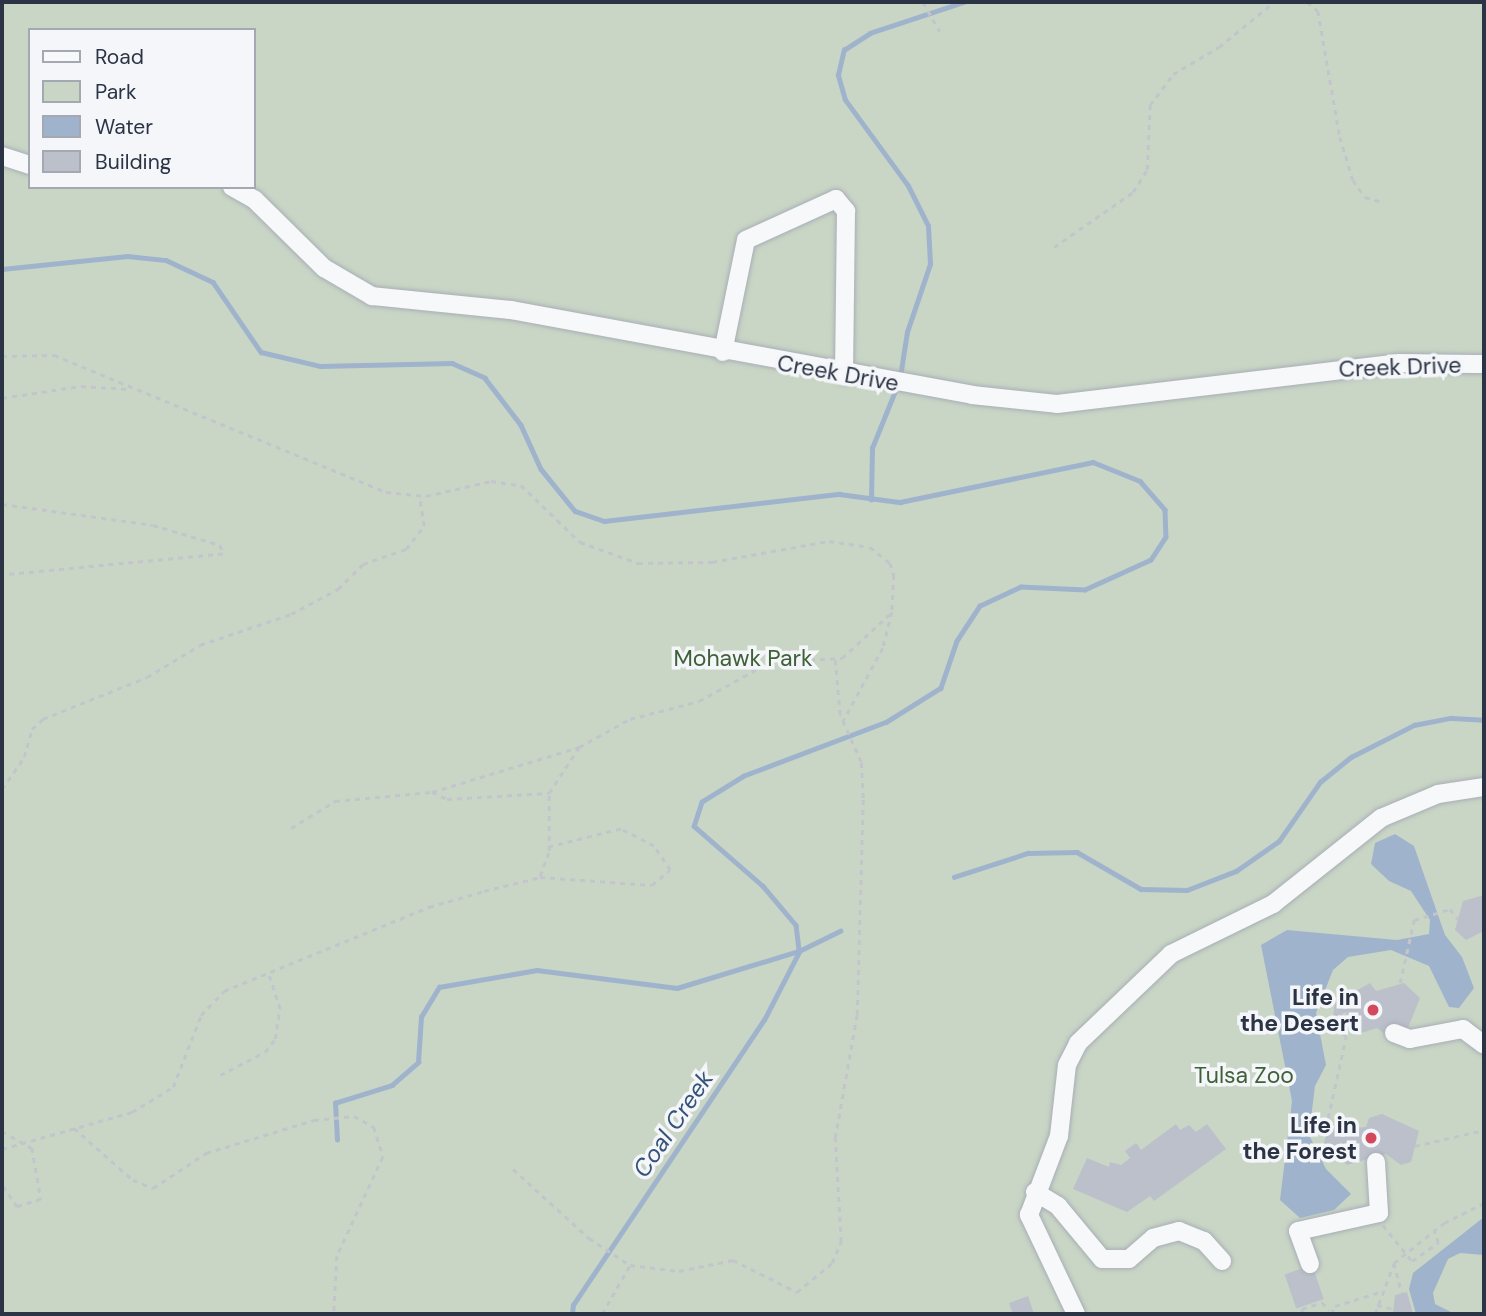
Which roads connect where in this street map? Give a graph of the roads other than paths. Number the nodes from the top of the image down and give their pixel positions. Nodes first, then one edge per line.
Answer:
1 (2, 156) edge
2 (28, 164) edge
3 (236, 189) edge
4 (723, 352) junction
5 (1484, 364) edge
6 (844, 375) junction
7 (1484, 788) edge
8 (1394, 1032) dead end
9 (1484, 1045) edge
10 (1376, 1162) dead end
11 (1035, 1192) junction
12 (1223, 1261) dead end
13 (1310, 1264) dead end
14 (1076, 1314) edge

1 - 2 street
3 - 4 street, Creek Drive
4 - 6 street, Creek Drive
4 - 6 street
5 - 6 street, Creek Drive
7 - 11 street
8 - 9 street
10 - 13 street
11 - 12 street
11 - 14 street

